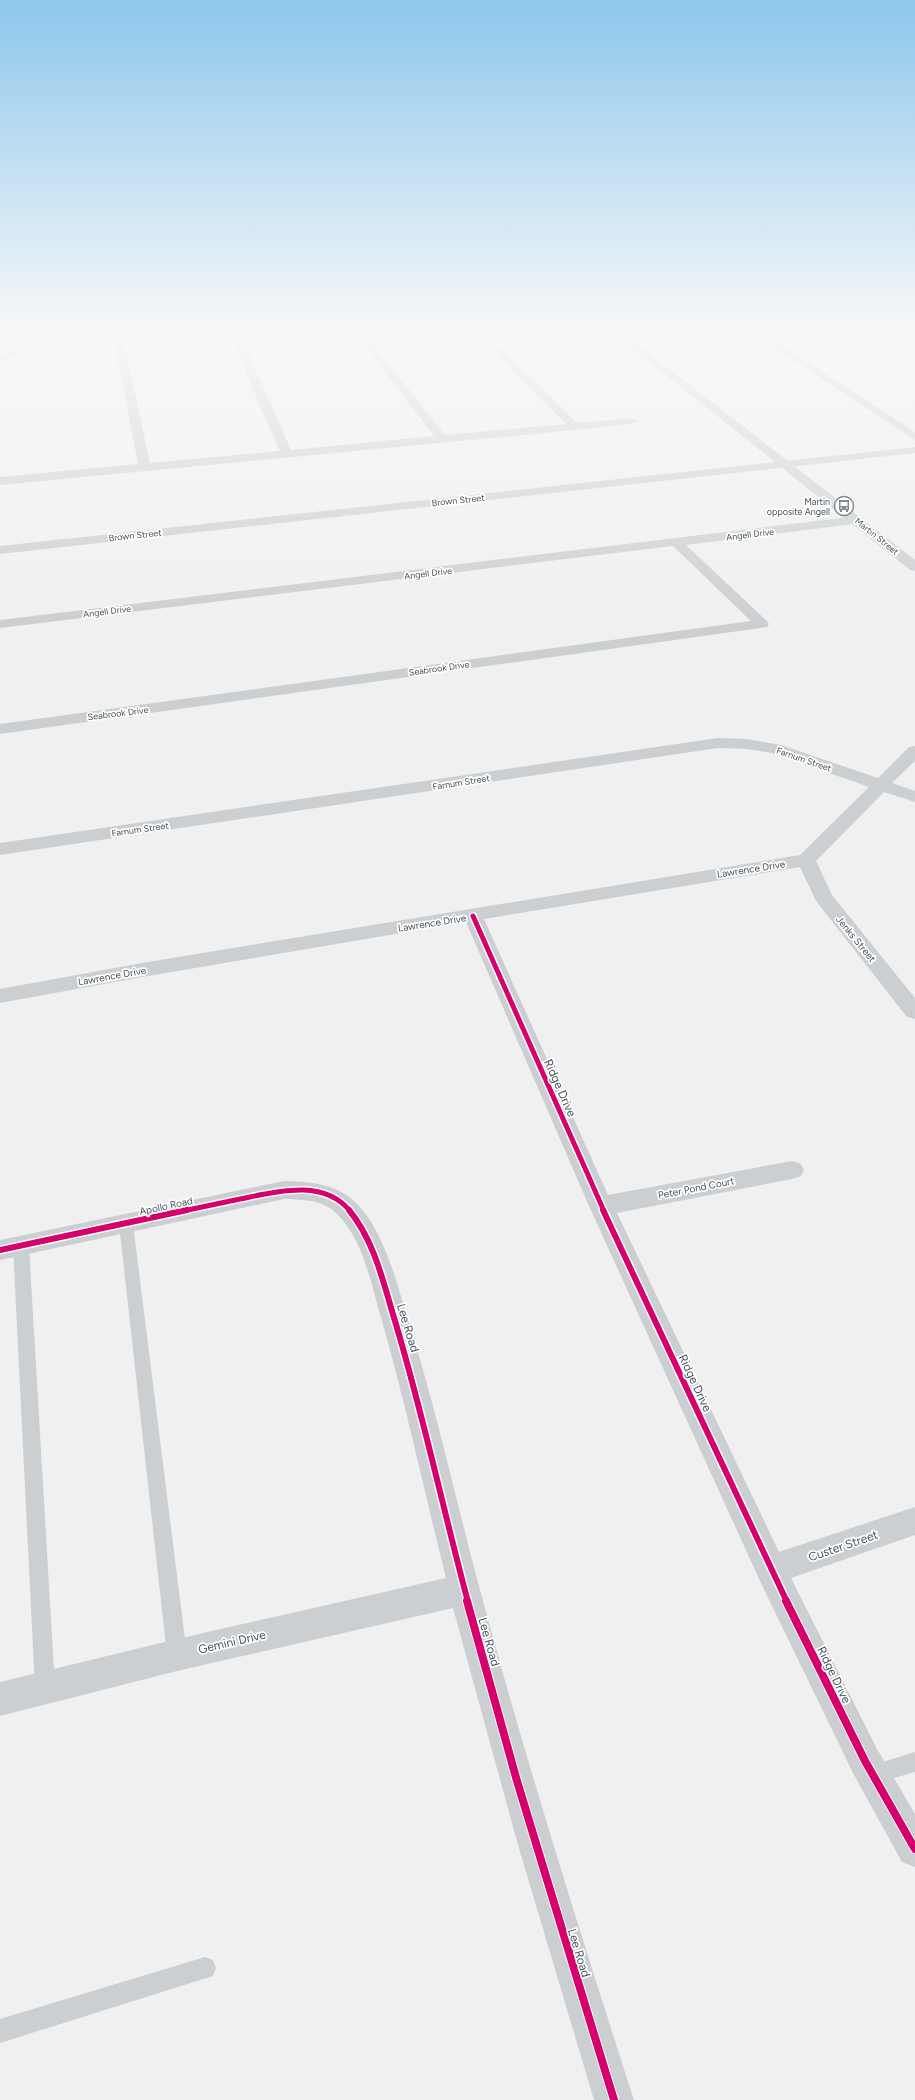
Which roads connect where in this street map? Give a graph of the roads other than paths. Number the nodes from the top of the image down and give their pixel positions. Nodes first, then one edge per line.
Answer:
1 (136, 426) edge
2 (274, 426) edge
3 (432, 426) edge
4 (584, 426) edge
5 (736, 426) edge
6 (898, 426) edge
7 (575, 427) joint
8 (915, 437) edge
9 (443, 440) junction
10 (915, 450) edge
11 (288, 455) junction
12 (786, 465) junction
13 (145, 468) junction
14 (0, 481) edge
15 (857, 520) junction
16 (677, 543) junction
17 (0, 550) edge
18 (915, 567) edge
19 (0, 624) edge
20 (0, 729) edge
21 (915, 751) edge
22 (880, 786) junction
23 (915, 797) edge
24 (0, 849) edge
25 (806, 860) junction
26 (473, 916) junction
27 (0, 996) edge
28 (915, 1012) edge
29 (792, 1170) dead end
30 (335, 1197) joint
31 (601, 1206) junction
32 (126, 1224) junction
33 (10, 1248) edge
34 (915, 1521) edge
35 (771, 1570) junction
36 (464, 1590) junction
37 (177, 1655) junction
38 (44, 1688) junction
39 (0, 1699) edge
40 (915, 1762) edge
41 (873, 1774) junction
42 (915, 1849) edge
43 (205, 1968) dead end
44 (0, 2031) edge
45 (614, 2100) edge

1 - 13 street
2 - 11 street
3 - 9 street
4 - 7 street
5 - 12 street, Martin Street
6 - 8 street
7 - 9 street
9 - 11 street
10 - 12 street, Brown Street
11 - 13 street
12 - 15 street, Martin Street
12 - 17 street, Brown Street
13 - 14 street
15 - 16 street, Angell Drive
15 - 18 street, Martin Street
16 - 19 street, Angell Drive
16 - 20 street, Seabrook Drive
21 - 22 street
22 - 23 street, Farnum Street
22 - 24 street, Farnum Street
22 - 25 street
25 - 26 street, Lawrence Drive
25 - 28 street, Jenks Street
26 - 27 street, Lawrence Drive
26 - 31 street, Ridge Drive
29 - 31 street, Peter Pond Court
30 - 32 street, Apollo Road
30 - 36 street, Lee Road
31 - 35 street, Ridge Drive
32 - 33 street, Apollo Road
32 - 37 lane
33 - 38 lane
34 - 35 street, Custer Street
35 - 41 street, Ridge Drive
36 - 37 street, Gemini Drive
36 - 45 street, Lee Road
37 - 38 street, Gemini Drive
38 - 39 street, Gemini Drive
40 - 41 lane
41 - 42 street, Ridge Drive
43 - 44 lane

